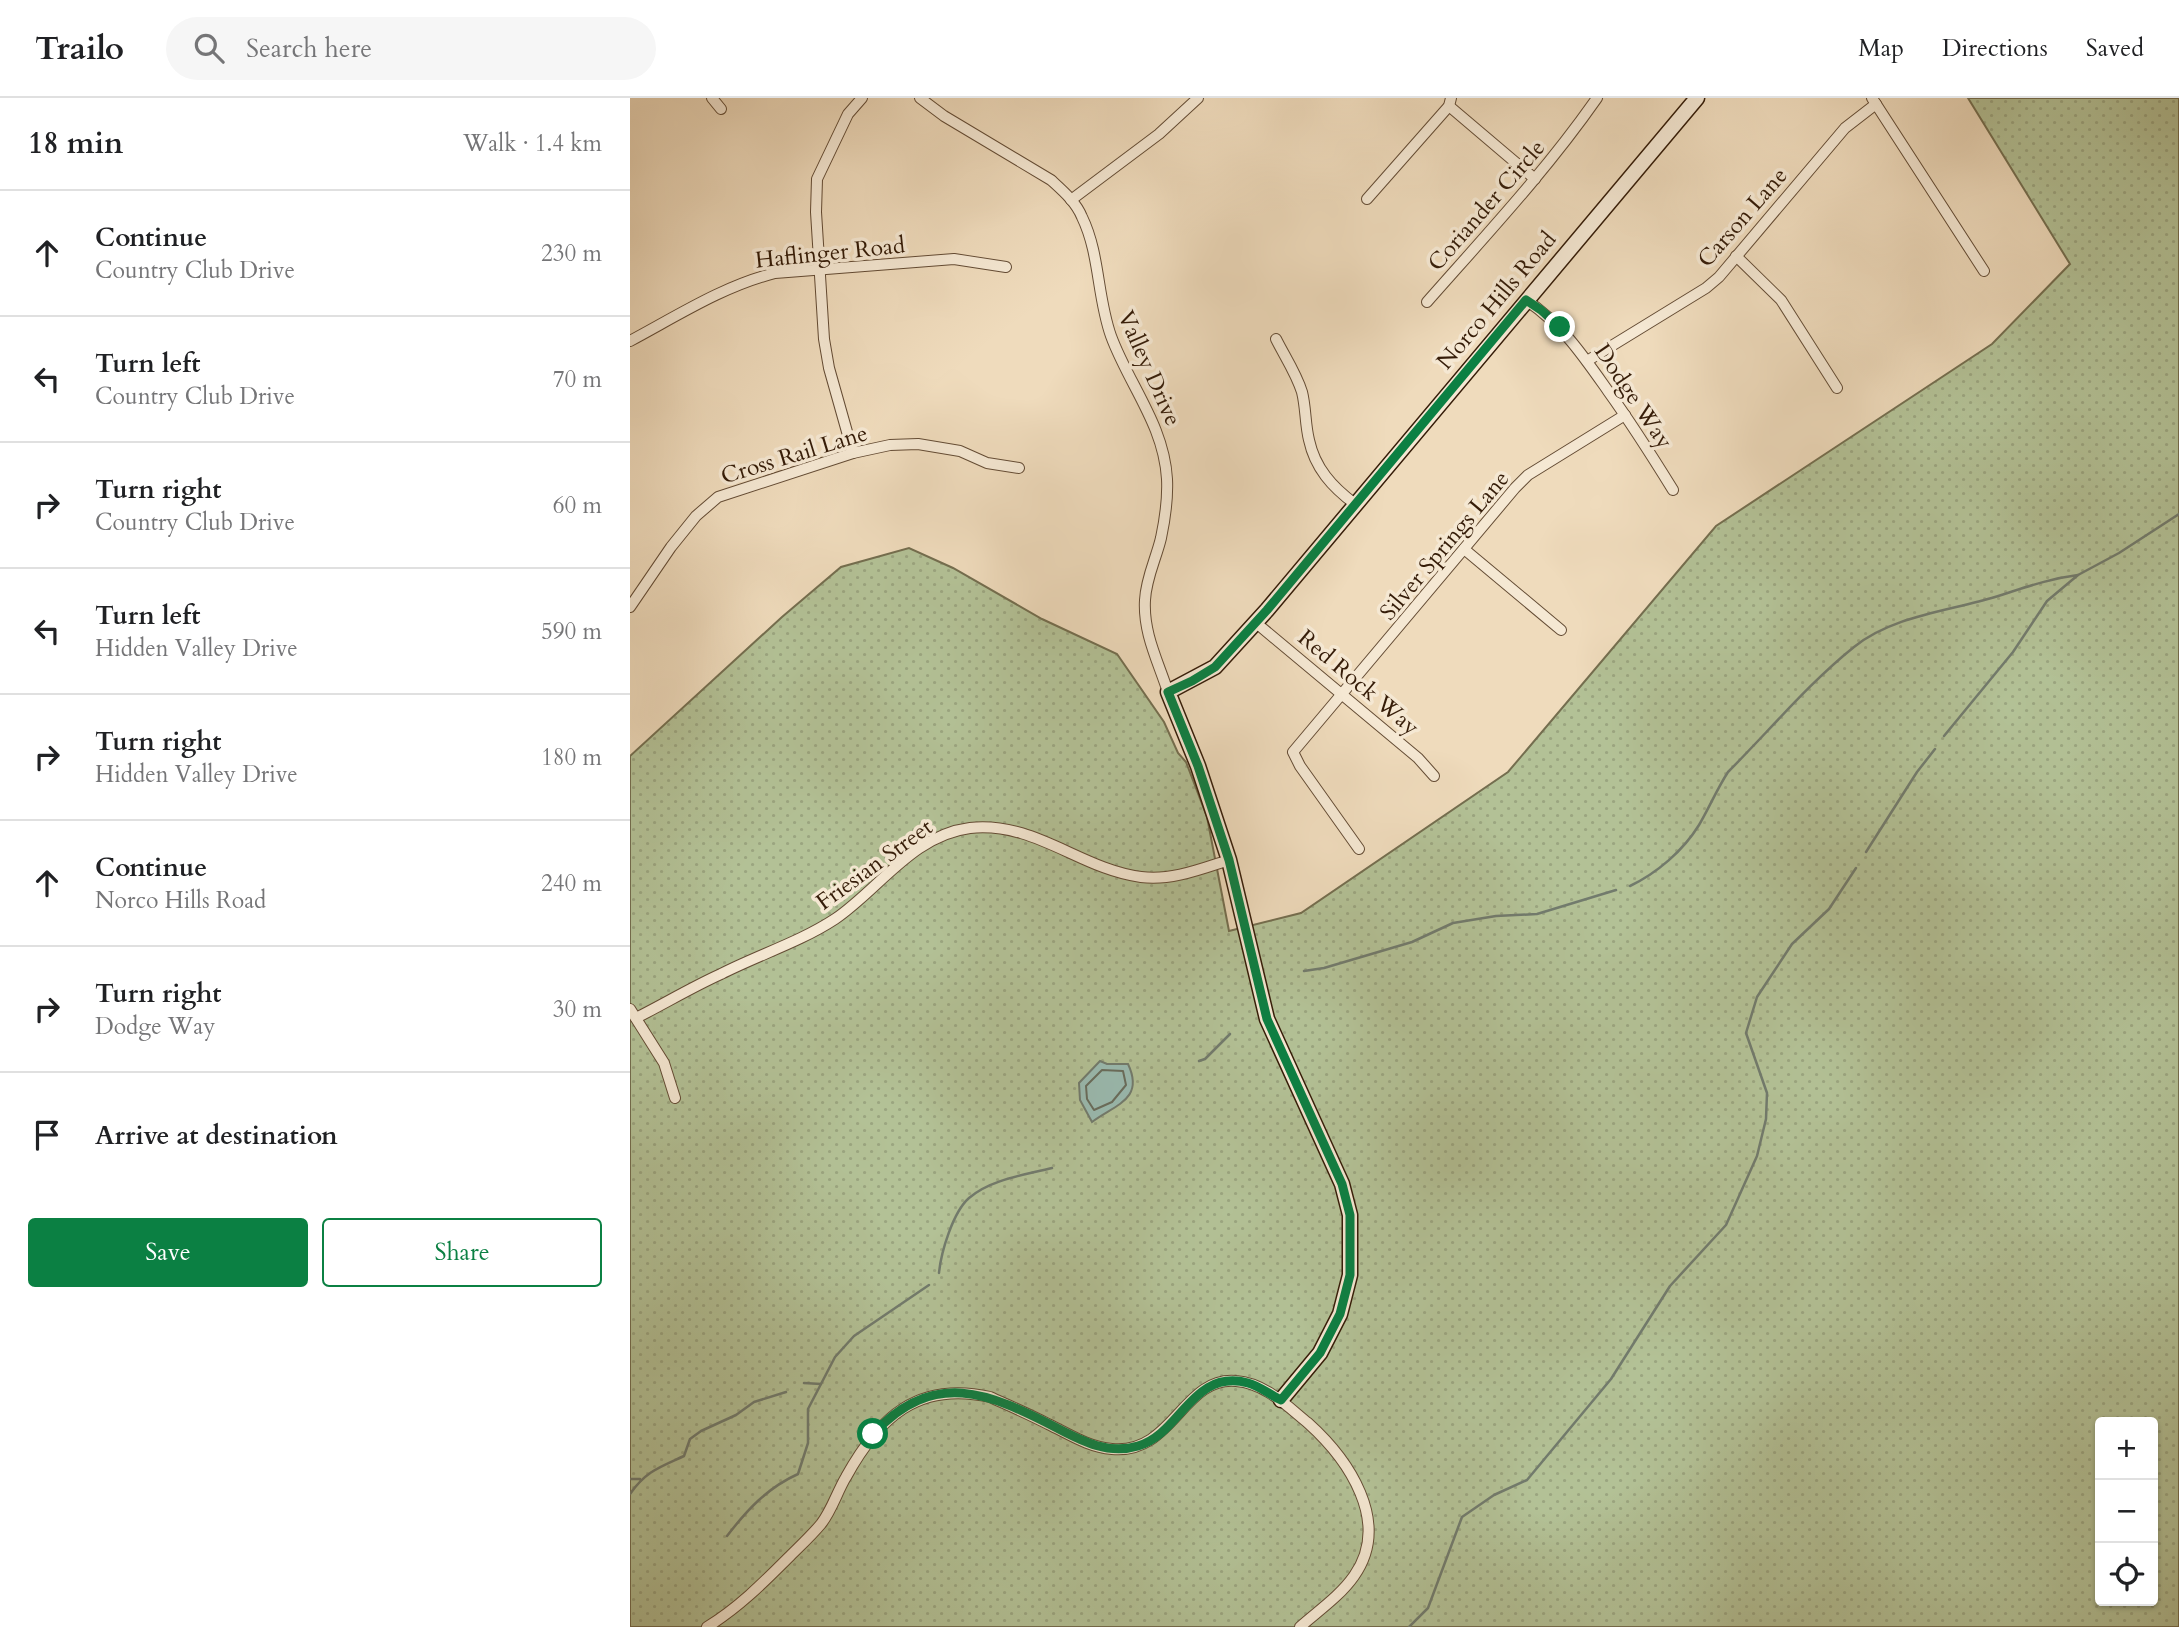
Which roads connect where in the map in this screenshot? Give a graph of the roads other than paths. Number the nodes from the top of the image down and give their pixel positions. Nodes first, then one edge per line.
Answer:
1 (712, 98) edge
2 (862, 98) edge
3 (920, 98) edge
4 (1198, 98) edge
5 (1597, 98) edge
6 (1697, 98) edge
7 (1874, 101) edge
8 (1450, 102) edge
9 (721, 109) dead end
10 (1535, 179) junction
11 (1367, 199) dead end
12 (1071, 200) junction
13 (1736, 256) junction
14 (1006, 267) dead end
15 (819, 268) junction
16 (1984, 271) dead end
17 (1526, 300) junction
18 (1427, 302) dead end
19 (1276, 339) dead end
20 (630, 341) edge
21 (1587, 361) junction
22 (1837, 388) dead end
23 (1625, 415) junction
24 (853, 453) junction
25 (1019, 468) dead end
26 (1673, 490) dead end
27 (1355, 504) junction
28 (1464, 549) junction
29 (630, 584) edge
30 (642, 590) junction
31 (630, 607) edge
32 (1255, 622) junction
33 (1561, 630) dead end
34 (1168, 692) junction
35 (1342, 694) junction
36 (1434, 776) dead end
37 (1359, 849) dead end
38 (1229, 860) junction
39 (630, 1009) edge
40 (636, 1018) junction
41 (675, 1098) dead end
42 (1281, 1400) junction
43 (707, 1627) edge
44 (1300, 1627) edge

1 - 9 street
2 - 15 street
3 - 12 street, Valley Drive
4 - 12 street
5 - 10 street, Coriander Circle
6 - 17 street, Norco Hills Road
7 - 13 street, Carson Lane
7 - 16 street
8 - 10 street
8 - 11 street
10 - 18 street, Coriander Circle
12 - 34 street, Valley Drive
13 - 21 street, Carson Lane
13 - 22 street
14 - 15 street, Haflinger Road
15 - 20 street, Haflinger Road
15 - 24 street
17 - 21 street, Dodge Way
17 - 27 street, Norco Hills Road
19 - 27 street
21 - 23 street, Dodge Way
23 - 26 street, Dodge Way
23 - 28 street, Silver Springs Lane
24 - 25 street, Cross Rail Lane
24 - 30 street, Cross Rail Lane
27 - 32 street, Norco Hills Road
28 - 33 street
28 - 35 street, Silver Springs Lane
29 - 30 street
30 - 31 street, Cross Rail Lane
32 - 34 street, Norco Hills Road
32 - 35 street, Red Rock Way
34 - 38 street
35 - 36 street, Red Rock Way
35 - 37 street, Silver Springs Lane
38 - 40 street, Friesian Street
38 - 42 street
39 - 40 street
40 - 41 street
42 - 43 street
42 - 44 street

